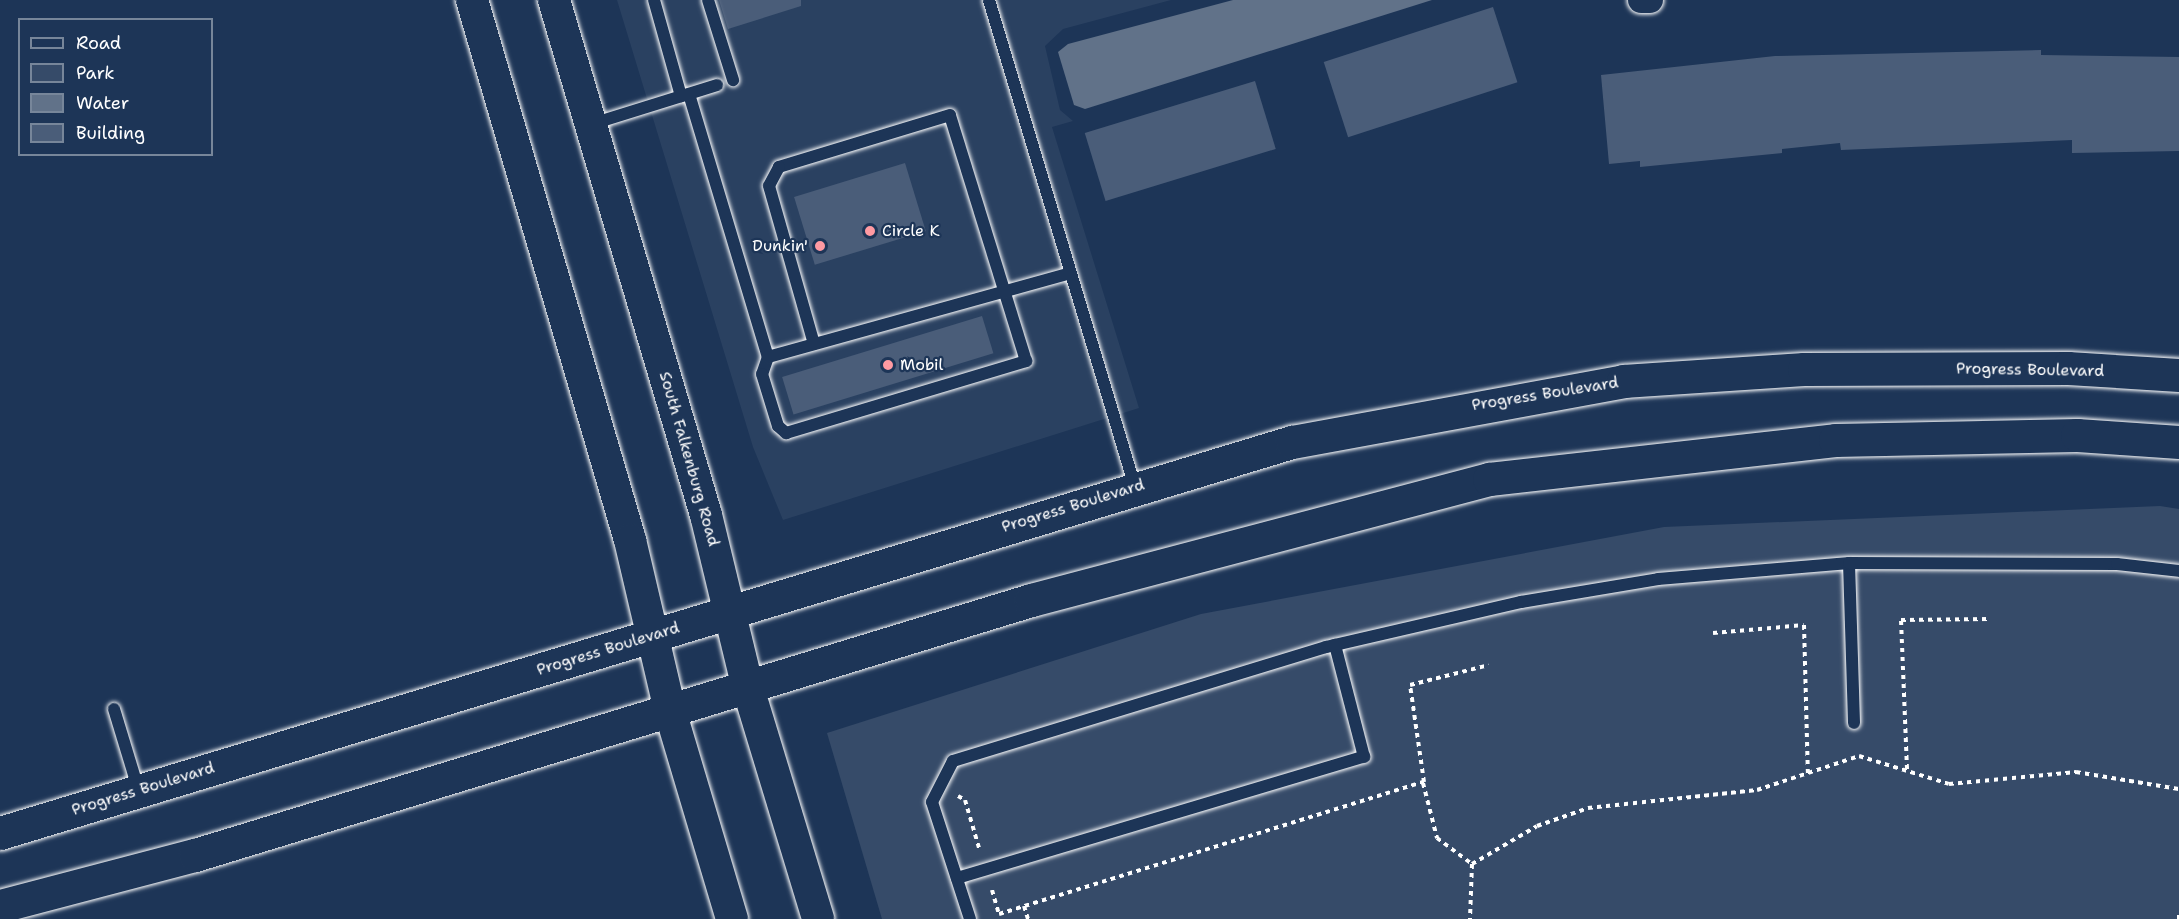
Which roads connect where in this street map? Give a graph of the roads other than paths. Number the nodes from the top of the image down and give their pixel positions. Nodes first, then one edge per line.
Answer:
1 (472, 0) edge
2 (554, 0) edge
3 (654, 0) edge
4 (708, 0) edge
5 (989, 0) edge
6 (1641, 0) edge
7 (1650, 0) edge
8 (733, 80) dead end
9 (717, 85) dead end
10 (685, 95) junction
11 (592, 124) junction
12 (1070, 273) junction
13 (1008, 291) junction
14 (814, 344) junction
15 (768, 357) junction
16 (2179, 375) edge
17 (2179, 442) edge
18 (1135, 487) junction
19 (1849, 563) junction
20 (2179, 571) edge
21 (731, 612) junction
22 (652, 636) junction
23 (1335, 645) junction
24 (748, 688) junction
25 (114, 709) dead end
26 (670, 711) junction
27 (1854, 723) dead end
28 (139, 791) junction
29 (0, 832) edge
30 (957, 878) junction
31 (0, 906) edge
32 (732, 919) edge
33 (818, 919) edge
34 (970, 919) edge

1 - 22 street
2 - 11 street, South Falkenburg Road
3 - 10 lane
4 - 8 lane
5 - 12 lane
6 - 7 street
9 - 10 lane
10 - 11 lane
10 - 15 lane
11 - 21 street, South Falkenburg Road
12 - 13 lane
12 - 18 lane
13 - 14 lane
13 - 14 lane
13 - 15 lane
14 - 15 lane
16 - 18 main road, Progress Boulevard
17 - 24 main road
18 - 21 main road, Progress Boulevard
19 - 20 lane
19 - 23 lane
19 - 27 lane
21 - 22 main road, Progress Boulevard
21 - 24 street, South Falkenburg Road
22 - 26 street
22 - 28 main road, Progress Boulevard
23 - 30 lane
23 - 30 lane
24 - 26 main road
24 - 33 street, South Falkenburg Road
25 - 28 lane
26 - 31 main road
26 - 32 street
28 - 29 main road, Progress Boulevard
30 - 34 lane

